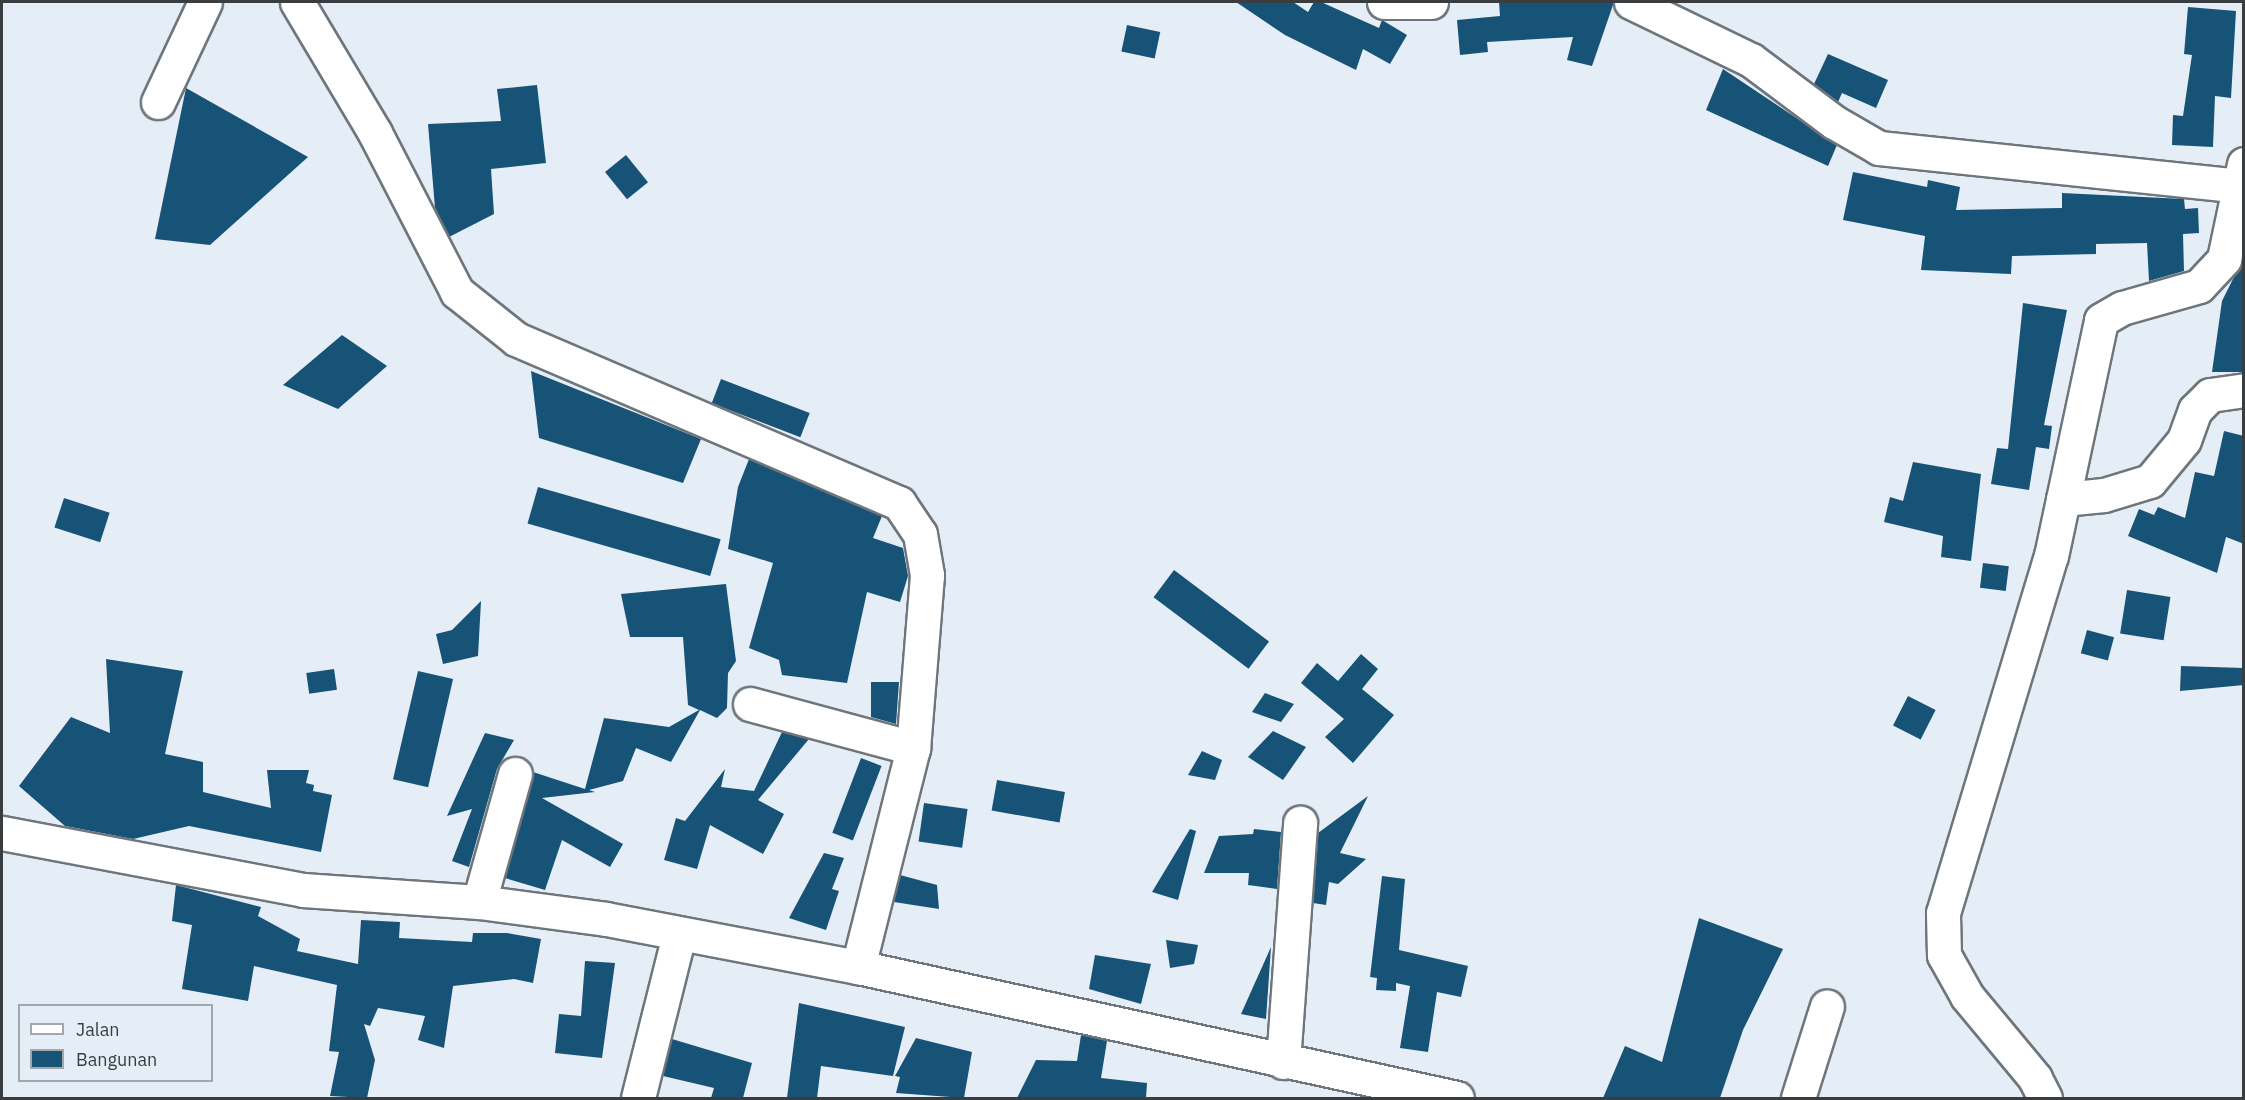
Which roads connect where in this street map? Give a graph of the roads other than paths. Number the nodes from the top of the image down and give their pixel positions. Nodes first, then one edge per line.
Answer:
1 (205, 2) edge
2 (297, 2) edge
3 (1384, 2) edge
4 (1431, 2) edge
5 (1631, 2) edge
6 (158, 102) dead end
7 (2242, 175) edge
8 (2244, 390) edge
9 (2063, 499) junction
10 (750, 704) dead end
11 (913, 748) junction
12 (515, 774) dead end
13 (1300, 823) dead end
14 (2, 833) edge
15 (479, 902) junction
16 (679, 935) junction
17 (858, 967) junction
18 (1827, 1006) dead end
19 (1283, 1062) junction
20 (638, 1098) edge
21 (1457, 1098) edge
22 (1798, 1098) edge
23 (2045, 1098) edge

1 - 6 street
2 - 11 street
3 - 4 street
5 - 7 street
7 - 9 street
8 - 9 street
9 - 23 street
10 - 11 street
11 - 17 street
12 - 15 street
13 - 19 street
14 - 15 street
15 - 16 street
16 - 17 street
16 - 20 street
17 - 19 street
18 - 22 street
19 - 21 street

